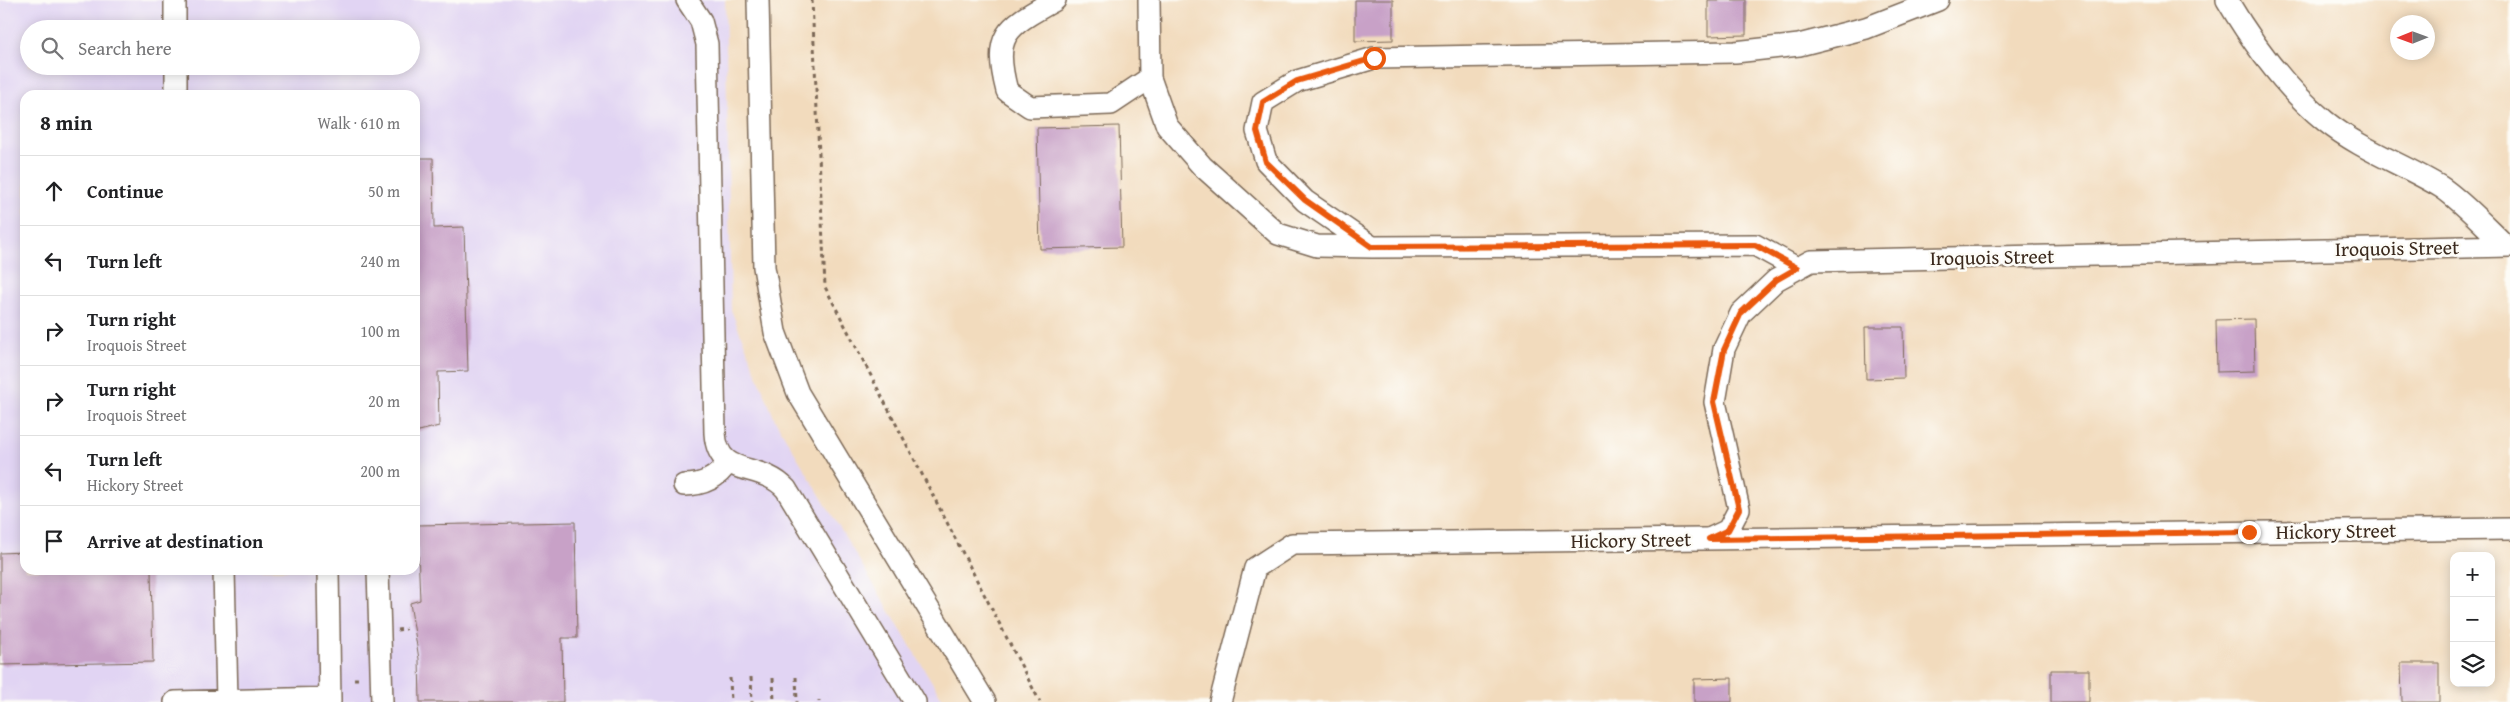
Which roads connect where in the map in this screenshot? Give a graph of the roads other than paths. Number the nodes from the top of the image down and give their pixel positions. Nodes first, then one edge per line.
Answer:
1 (175, 0) edge
2 (687, 0) edge
3 (758, 0) edge
4 (1055, 0) edge
5 (1149, 0) edge
6 (1938, 0) edge
7 (2227, 0) edge
8 (175, 20) edge
9 (176, 75) edge
10 (1150, 78) junction
11 (176, 90) dead end
12 (2508, 246) edge
13 (1372, 247) junction
14 (1797, 268) junction
15 (728, 462) junction
16 (684, 485) dead end
17 (2510, 529) edge
18 (1709, 539) junction
19 (224, 575) edge
20 (328, 575) edge
21 (378, 575) edge
22 (330, 700) edge
23 (227, 701) junction
24 (281, 701) edge
25 (175, 702) edge
26 (382, 702) edge
27 (915, 702) edge
28 (985, 702) edge
29 (1220, 702) edge

1 - 8 street
2 - 15 street
3 - 28 street
4 - 10 street
5 - 10 street
6 - 13 street
7 - 12 street
9 - 11 street
10 - 13 street
12 - 14 street, Iroquois Street
13 - 14 street
14 - 18 street, Iroquois Street
15 - 16 street
15 - 27 street
17 - 18 street, Hickory Street
18 - 29 street, Hickory Street
19 - 23 street
20 - 22 street
21 - 26 street
22 - 24 street
23 - 24 street
23 - 25 street

